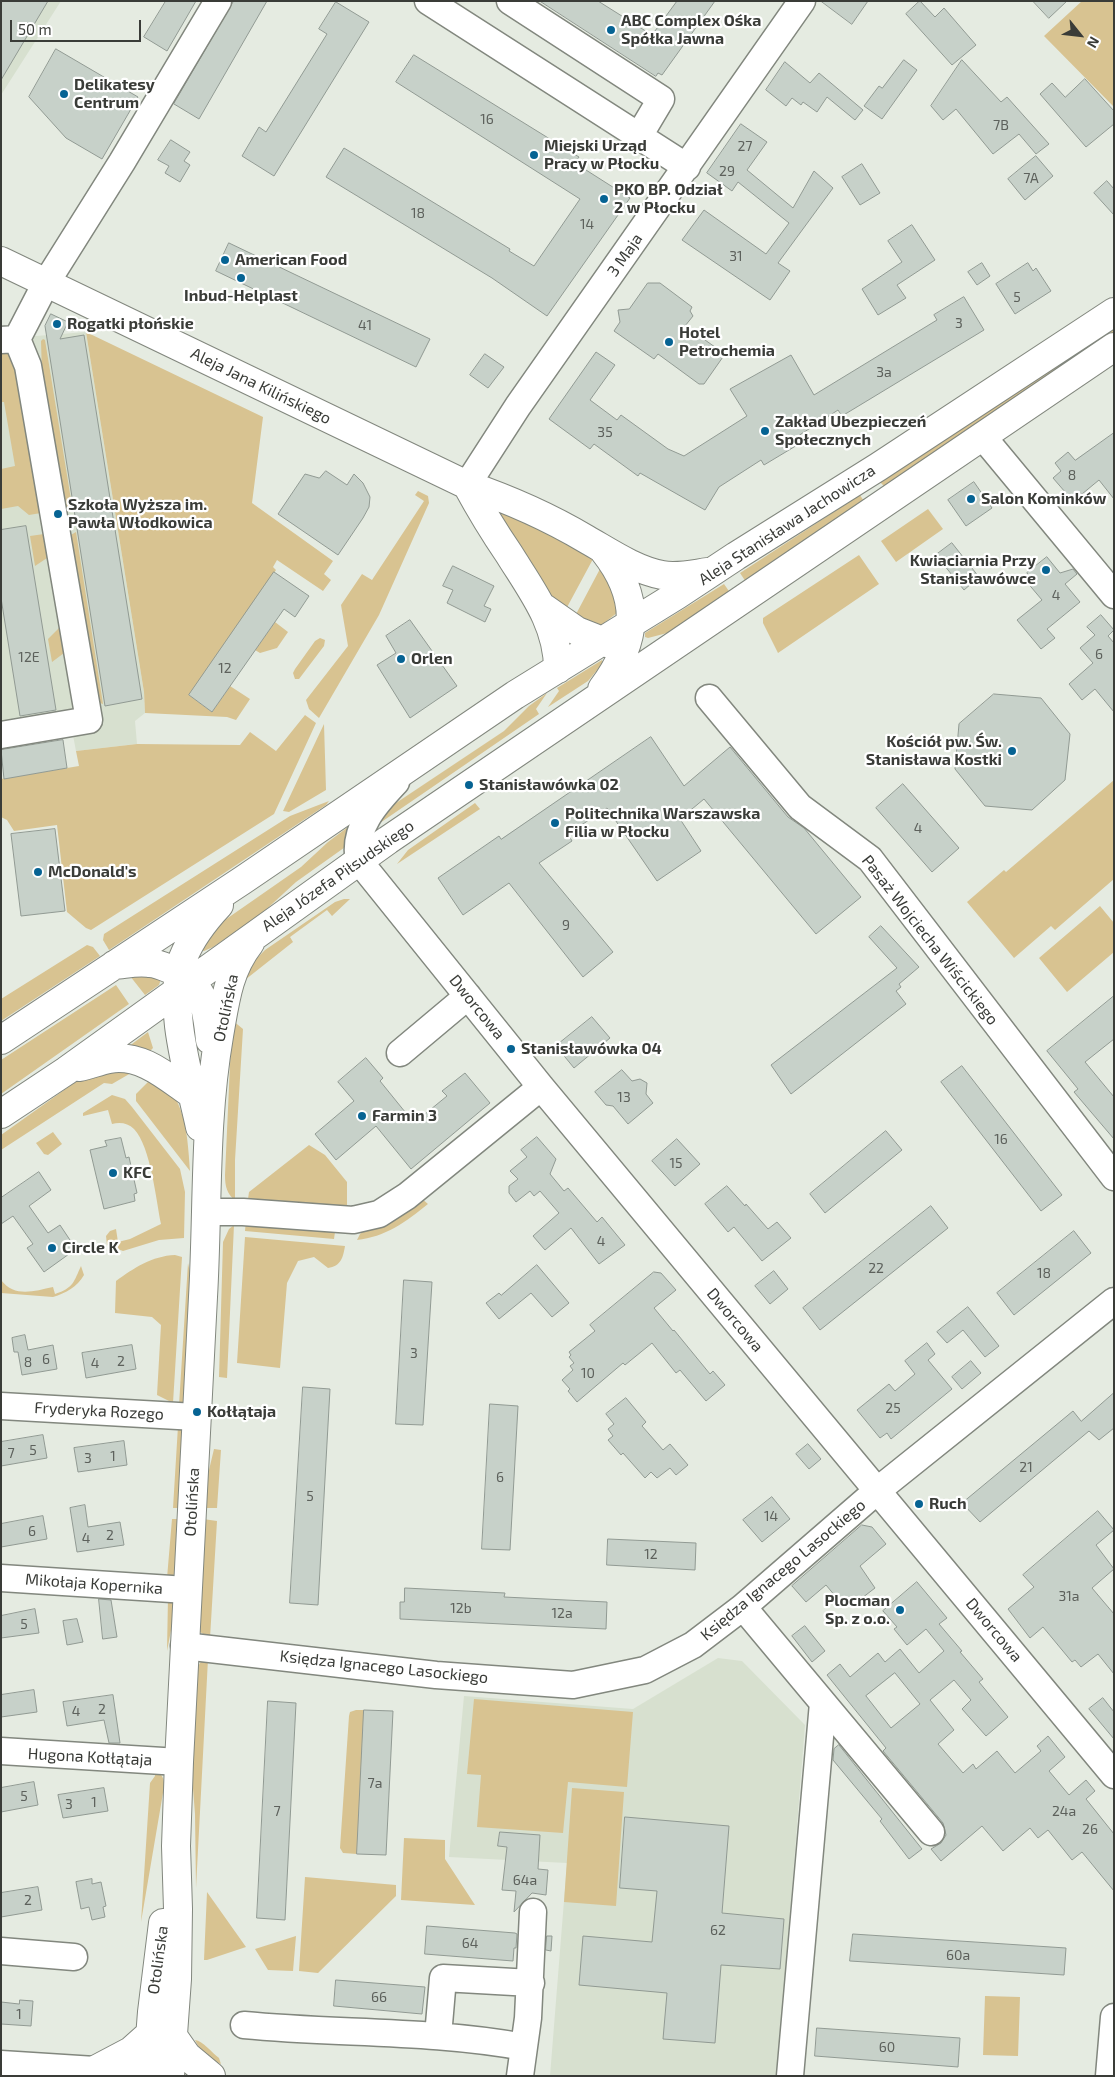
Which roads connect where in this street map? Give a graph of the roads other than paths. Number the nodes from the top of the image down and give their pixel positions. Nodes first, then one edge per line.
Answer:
1 (218, 1) edge
2 (510, 1) edge
3 (802, 1) edge
4 (428, 2) edge
5 (640, 136) junction
6 (686, 167) junction
7 (1, 261) edge
8 (46, 283) junction
9 (1114, 312) edge
10 (9, 339) edge
11 (1114, 347) edge
12 (983, 437) junction
13 (878, 467) junction
14 (467, 485) junction
15 (892, 500) junction
16 (604, 551) junction
17 (720, 567) junction
18 (1114, 595) edge
19 (544, 608) junction
20 (620, 638) junction
21 (678, 642) junction
22 (558, 669) junction
23 (595, 698) junction
24 (709, 698) dead end
25 (2, 732) edge
26 (414, 763) junction
27 (359, 861) junction
28 (243, 880) junction
29 (267, 927) junction
30 (114, 965) junction
31 (183, 981) junction
32 (468, 996) junction
33 (1, 1040) edge
34 (400, 1053) dead end
35 (66, 1071) junction
36 (213, 1071) junction
37 (541, 1087) junction
38 (193, 1095) junction
39 (1, 1114) edge
40 (207, 1159) junction
41 (1114, 1177) edge
42 (206, 1212) junction
43 (1114, 1301) edge
44 (1, 1406) edge
45 (196, 1417) junction
46 (878, 1490) junction
47 (1, 1578) edge
48 (187, 1590) junction
49 (743, 1607) junction
50 (184, 1646) junction
51 (823, 1703) junction
52 (1, 1751) edge
53 (179, 1762) junction
54 (1114, 1775) edge
55 (931, 1832) dead end
56 (533, 1912) dead end
57 (1, 1951) edge
58 (74, 1957) dead end
59 (531, 1983) junction
60 (1114, 2017) edge
61 (244, 2025) dead end
62 (161, 2035) junction
63 (438, 2036) junction
64 (524, 2047) junction
65 (1, 2064) edge
66 (96, 2070) junction
67 (147, 2076) edge
68 (151, 2076) edge
69 (170, 2076) edge
70 (211, 2076) edge
71 (520, 2076) edge
72 (790, 2076) edge
73 (1109, 2076) edge

1 - 8 street
2 - 5 street
3 - 6 street, 3 Maja
4 - 5 street
5 - 6 street
6 - 14 street, 3 Maja
7 - 8 main road, Aleja Jana Kilińskiego
8 - 10 street
8 - 14 main road, Aleja Jana Kilińskiego
9 - 13 main road, Aleja Stanisława Jachowicza
10 - 25 street
11 - 12 main road
12 - 15 main road
12 - 18 street
13 - 15 main road
13 - 17 main road, Aleja Stanisława Jachowicza
14 - 16 main road, Aleja Jana Kilińskiego
14 - 19 main road
15 - 21 main road
16 - 17 main road
16 - 20 main road
17 - 20 main road, Aleja Stanisława Jachowicza
19 - 20 main road
19 - 22 main road
20 - 21 main road
20 - 22 main road, Aleja Stanisława Jachowicza
20 - 23 main road
21 - 23 main road, Aleja Józefa Piłsudskiego
22 - 26 main road
23 - 27 main road, Aleja Józefa Piłsudskiego
24 - 41 street, Pasaż Wojciecha Wiścickiego
26 - 27 street
26 - 28 main road
27 - 29 main road, Aleja Józefa Piłsudskiego
27 - 32 street, Dworcowa
28 - 30 main road
28 - 31 main road, Otolińska
29 - 31 main road, Aleja Józefa Piłsudskiego
29 - 36 main road, Otolińska
30 - 31 main road
30 - 33 main road
31 - 35 main road, Aleja Józefa Piłsudskiego
31 - 36 main road, Otolińska
31 - 38 main road, Otolińska
32 - 34 street
32 - 37 street, Dworcowa
35 - 38 main road
35 - 39 main road, Aleja Józefa Piłsudskiego
36 - 40 main road, Otolińska
37 - 42 street
37 - 46 street, Dworcowa
38 - 40 main road, Otolińska
40 - 42 main road, Otolińska
42 - 45 main road, Otolińska
43 - 46 street, Księdza Ignacego Lasockiego
44 - 45 street, Fryderyka Rozego
45 - 48 main road, Otolińska
46 - 49 street, Księdza Ignacego Lasockiego
46 - 54 street, Dworcowa
47 - 48 street, Mikołaja Kopernika
48 - 50 main road, Otolińska
49 - 50 street, Księdza Ignacego Lasockiego
49 - 51 street
50 - 53 main road, Otolińska
51 - 55 street
51 - 72 street
52 - 53 street, Hugona Kołłątaja
53 - 62 main road, Otolińska
56 - 59 street
57 - 58 street
59 - 63 street
59 - 64 street
60 - 73 street
61 - 63 street
62 - 66 main road
62 - 67 main road, Otolińska
62 - 69 main road, Otolińska
62 - 70 main road
63 - 64 street
64 - 71 street
65 - 66 street
66 - 67 street
67 - 68 street

